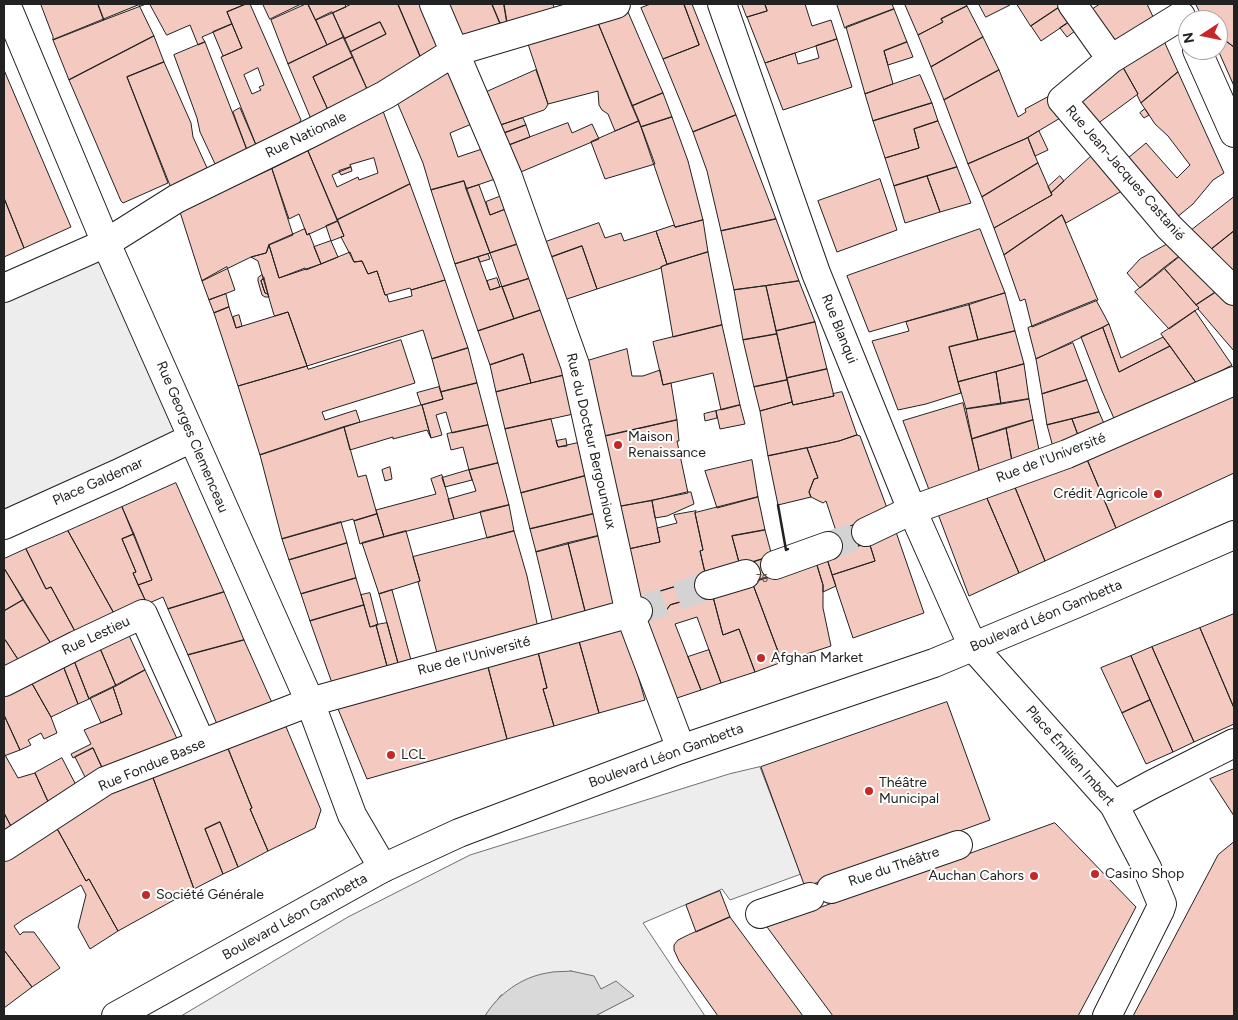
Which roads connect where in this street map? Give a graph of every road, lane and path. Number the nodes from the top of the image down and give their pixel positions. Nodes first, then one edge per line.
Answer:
1 (6, 4) edge
2 (434, 4) edge
3 (616, 4) edge
4 (722, 4) edge
5 (1072, 4) edge
6 (1178, 19) edge
7 (454, 52) junction
8 (1111, 59) junction
9 (1203, 60) edge
10 (1226, 100) edge
11 (1234, 133) edge
12 (106, 243) junction
13 (4, 288) edge
14 (1234, 291) edge
15 (1234, 381) edge
16 (192, 438) junction
17 (912, 510) junction
18 (4, 525) edge
19 (866, 532) tunnel mouth
20 (1234, 535) edge
21 (828, 546) tunnel mouth
22 (775, 565) dead end
23 (746, 574) dead end
24 (709, 585) tunnel mouth
25 (634, 612) junction
26 (974, 647) junction
27 (4, 682) edge
28 (310, 702) junction
29 (202, 743) junction
30 (1234, 743) edge
31 (681, 749) junction
32 (1114, 805) junction
33 (958, 845) dead end
34 (4, 848) edge
35 (383, 868) junction
36 (760, 914) dead end
37 (116, 1016) edge
38 (1107, 1016) edge

1 - 12 street, Rue Georges Clemenceau
2 - 7 street, Rue du Docteur Bergounioux
3 - 7 street, Rue Nationale
4 - 17 street, Rue Blanqui
5 - 8 street
6 - 8 street
7 - 12 street, Rue Nationale
7 - 25 street, Rue du Docteur Bergounioux
8 - 14 street, Rue Jean-Jacques Castanié
9 - 10 street
10 - 11 street
12 - 13 street, Rue Nationale
12 - 16 street, Rue Georges Clemenceau
15 - 17 street, Rue de l'Université
16 - 18 street, Place Galdemar
16 - 28 street, Rue Georges Clemenceau
17 - 19 street, Rue de l'Université
17 - 26 street, Rue Blanqui
20 - 26 street, Boulevard Léon Gambetta
21 - 22 street
23 - 24 street
25 - 28 street, Rue de l'Université
25 - 31 street, Rue du Docteur Bergounioux
26 - 31 street, Boulevard Léon Gambetta
26 - 32 street, Place Émilien Imbert
27 - 29 street, Rue Lestieu
28 - 29 street, Rue Fondue Basse
28 - 35 street, Rue Georges Clemenceau
29 - 34 street, Rue Fondue Basse
30 - 32 street
31 - 35 street, Boulevard Léon Gambetta
32 - 38 street, Place Émilien Imbert
33 - 36 street, Rue du Théâtre
35 - 37 street, Boulevard Léon Gambetta

